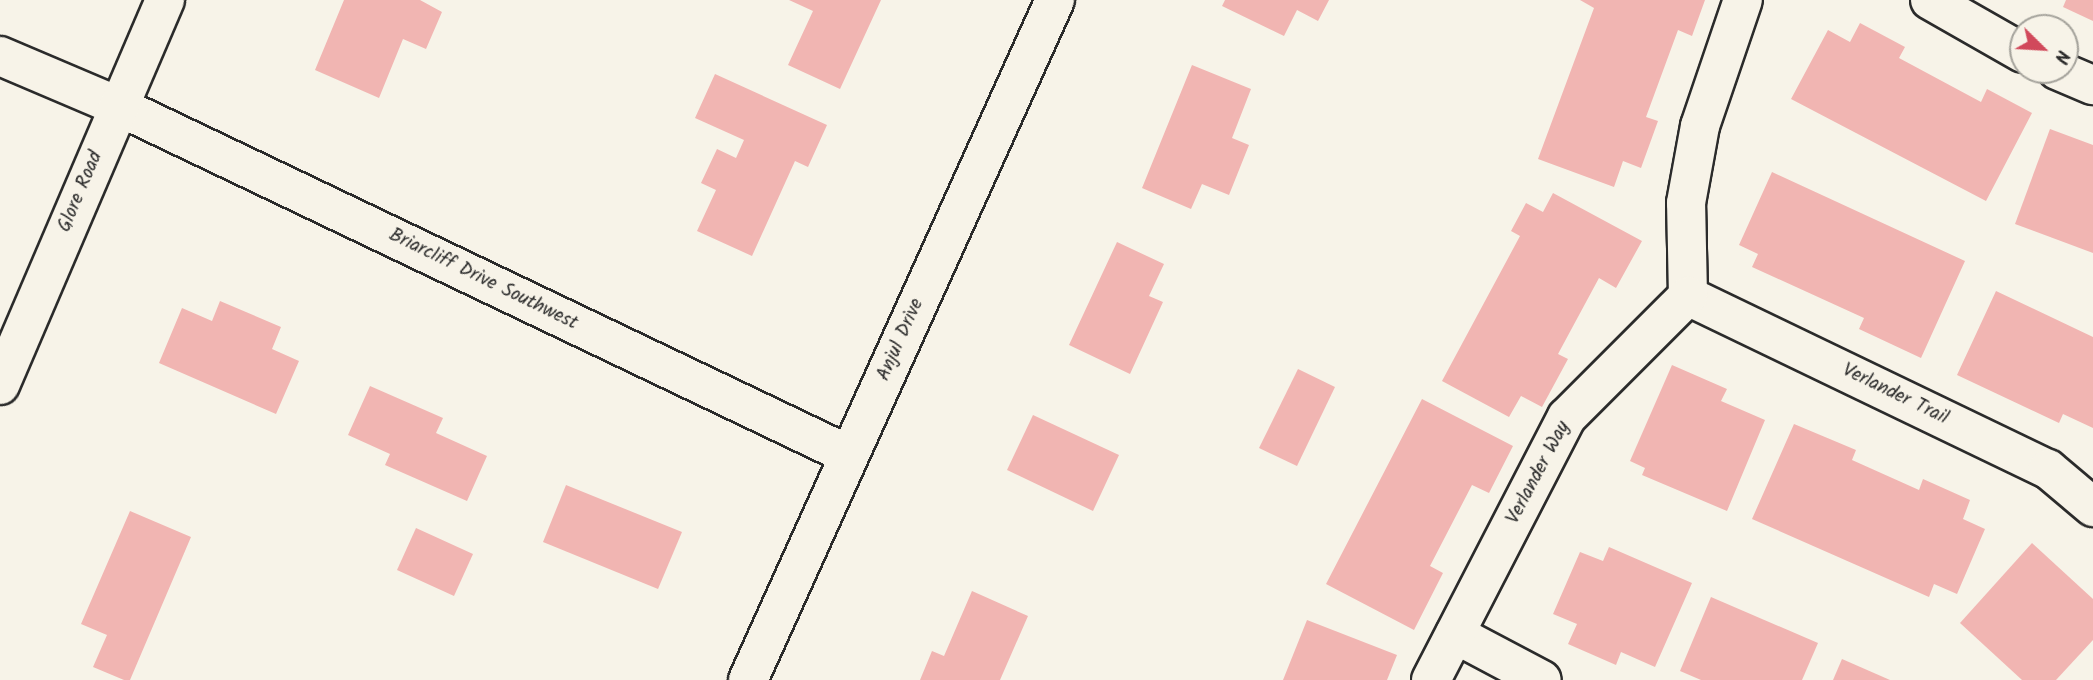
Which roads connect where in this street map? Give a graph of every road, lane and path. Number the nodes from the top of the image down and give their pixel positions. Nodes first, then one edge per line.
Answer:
1 (165, 0) edge
2 (1055, 0) edge
3 (1743, 0) edge
4 (1930, 0) edge
5 (2009, 45) edge
6 (0, 56) edge
7 (118, 106) junction
8 (1688, 296) junction
9 (0, 385) edge
10 (849, 455) junction
11 (2093, 507) edge
12 (1455, 634) junction
13 (748, 680) edge
14 (1431, 680) edge
15 (1542, 680) edge

1 - 7 street, Glore Road
2 - 10 street, Anjul Drive
3 - 8 street
4 - 5 street
6 - 7 street, Briarcliff Drive Southwest
7 - 9 street, Glore Road
7 - 10 street, Briarcliff Drive Southwest
8 - 11 street, Verlander Trail
8 - 12 street, Verlander Way
10 - 13 street, Anjul Drive
12 - 14 street, Verlander Way
12 - 15 street

